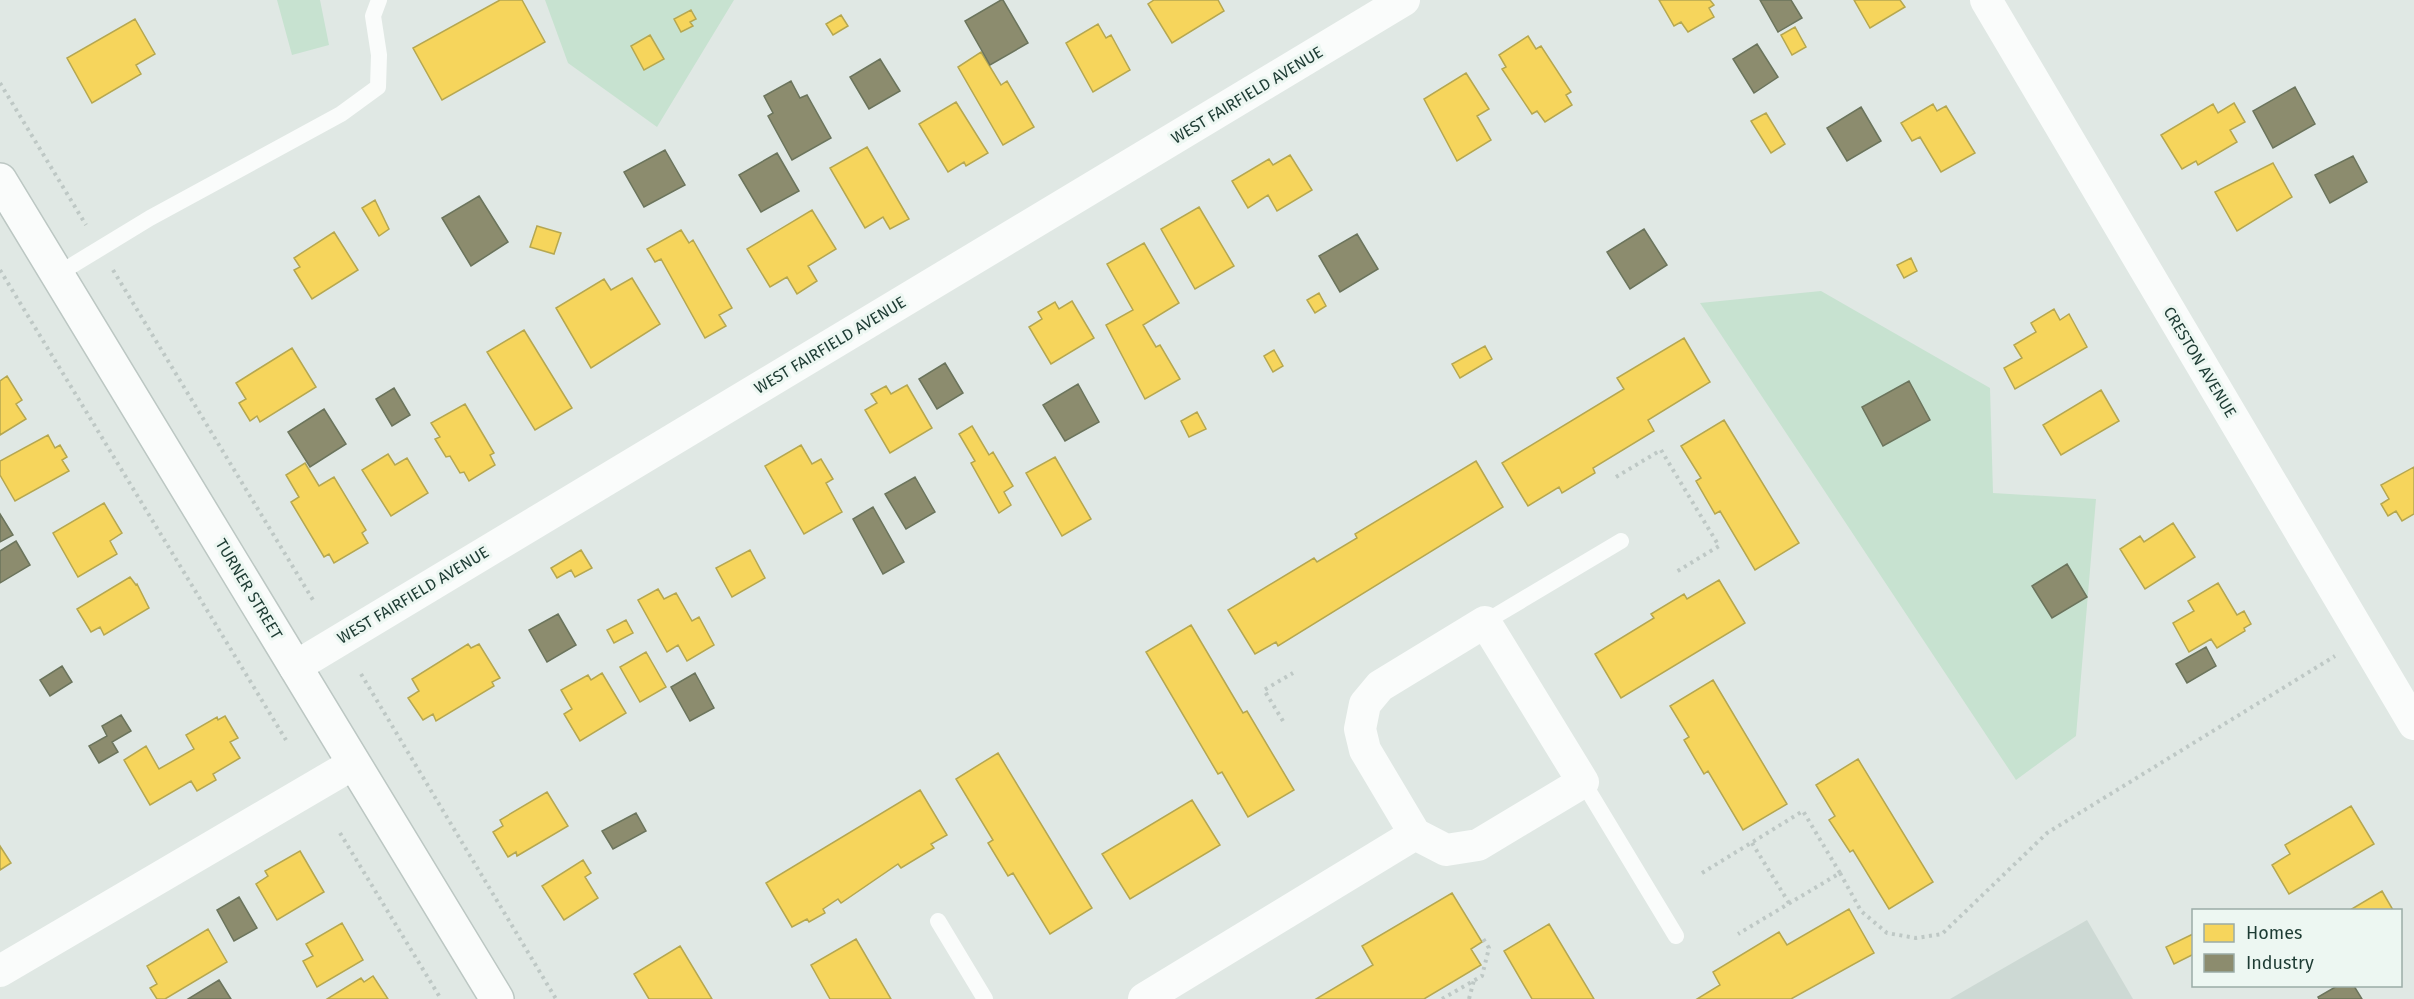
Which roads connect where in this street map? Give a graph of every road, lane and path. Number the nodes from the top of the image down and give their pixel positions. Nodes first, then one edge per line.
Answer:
1 (379, 0) edge
2 (1404, 0) edge
3 (1986, 0) edge
4 (0, 83) edge
5 (4, 197) edge
6 (100, 249) junction
7 (0, 270) edge
8 (58, 274) junction
9 (1616, 477) dead end
10 (1621, 541) dead end
11 (1676, 572) dead end
12 (313, 600) dead end
13 (1485, 622) junction
14 (2364, 639) junction
15 (296, 667) junction
16 (1293, 673) dead end
17 (361, 674) dead end
18 (1283, 721) dead end
19 (2414, 724) edge
20 (286, 740) dead end
21 (353, 764) junction
22 (1583, 782) junction
23 (340, 833) dead end
24 (1415, 834) junction
25 (1752, 843) junction
26 (1702, 873) dead end
27 (1840, 873) junction
28 (1789, 904) junction
29 (938, 921) dead end
30 (1738, 934) dead end
31 (1676, 936) dead end
32 (1482, 937) dead end
33 (0, 971) edge
34 (1474, 980) junction
35 (441, 999) edge
36 (497, 999) edge
37 (556, 999) edge
38 (985, 999) edge
39 (1144, 999) edge
40 (1442, 999) edge
41 (1469, 999) edge

1 - 6 lane
2 - 15 street, WEST FAIRFIELD AVENUE
3 - 14 street, CRESTON AVENUE
4 - 6 path
5 - 8 street, TURNER STREET
6 - 8 lane
6 - 12 path
7 - 20 path
8 - 15 street, TURNER STREET
9 - 11 path
10 - 13 lane
13 - 22 street
13 - 24 street
14 - 19 street, CRESTON AVENUE
14 - 27 path
15 - 21 street, TURNER STREET
16 - 18 path
17 - 37 path
21 - 33 street
21 - 36 street, TURNER STREET
22 - 24 street
22 - 31 lane
23 - 35 path
24 - 39 street
25 - 26 path
25 - 27 path
25 - 28 path
27 - 28 path
28 - 30 path
29 - 38 lane
32 - 34 path
34 - 40 path
34 - 41 path

